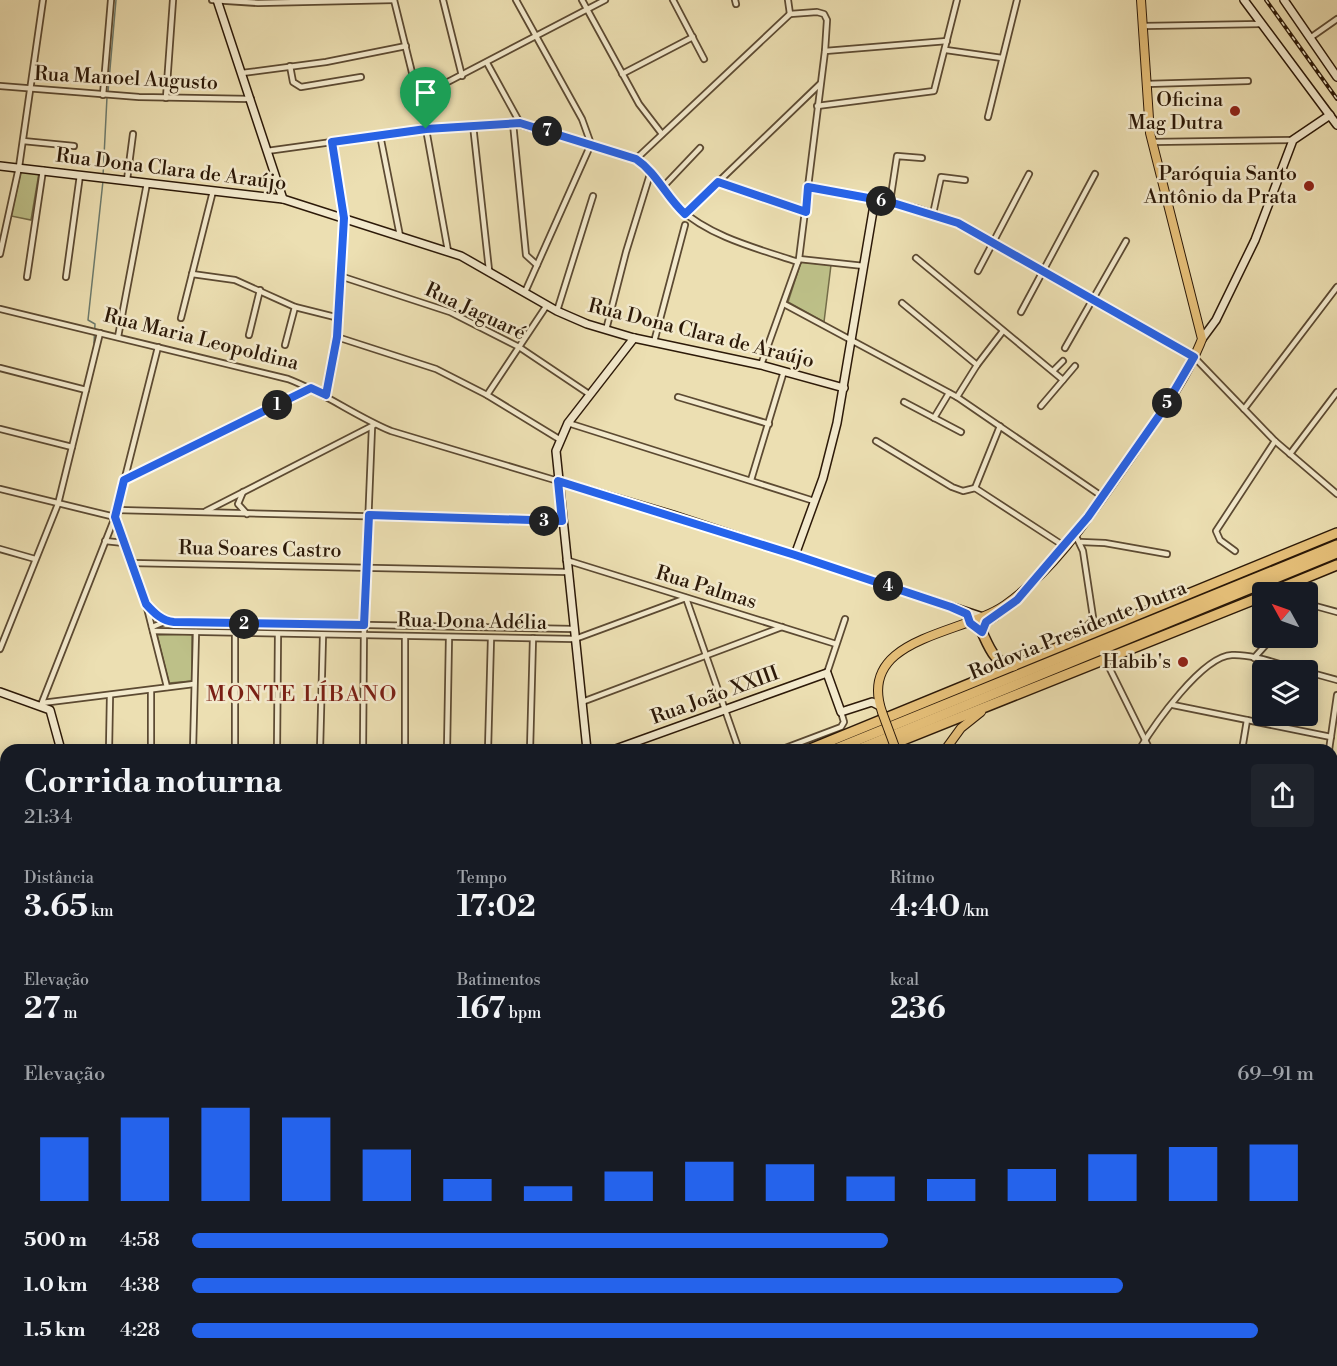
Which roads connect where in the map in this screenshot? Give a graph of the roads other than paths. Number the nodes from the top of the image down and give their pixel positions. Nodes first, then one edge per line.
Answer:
1 (43, 0) edge
2 (111, 0) edge
3 (172, 0) edge
4 (216, 0) edge
5 (394, 0) edge
6 (443, 0) edge
7 (516, 0) edge
8 (582, 0) edge
9 (605, 0) edge
10 (673, 0) edge
11 (788, 0) edge
12 (957, 0) edge
13 (1017, 0) edge
14 (1141, 0) edge
15 (1244, 0) edge
16 (1294, 0) edge
17 (1285, 3) edge
18 (588, 9) junction
19 (790, 14) junction
20 (1337, 19) edge
21 (1261, 24) junction
22 (1143, 26) junction
23 (536, 37) junction
24 (693, 37) junction
25 (1310, 39) junction
26 (947, 41) junction
27 (406, 46) junction
28 (946, 50) junction
29 (825, 51) junction
30 (1002, 58) junction
31 (704, 59) dead end
32 (487, 63) junction
33 (290, 66) junction
34 (242, 73) junction
35 (1336, 73) edge
36 (622, 74) junction
37 (462, 76) junction
38 (361, 77) dead end
39 (1248, 81) dead end
40 (820, 84) junction
41 (1146, 84) junction
42 (0, 86) edge
43 (28, 90) junction
44 (106, 95) junction
45 (419, 97) junction
46 (166, 98) junction
47 (251, 99) junction
48 (817, 106) junction
49 (1330, 115) junction
50 (988, 117) dead end
51 (513, 123) junction
52 (520, 123) junction
53 (472, 125) junction
54 (1337, 125) edge
55 (426, 129) junction
56 (133, 134) dead end
57 (662, 134) junction
58 (380, 135) junction
59 (1293, 140) junction
60 (23, 141) junction
61 (332, 142) junction
62 (1152, 142) junction
63 (591, 144) junction
64 (74, 146) dead end
65 (700, 148) dead end
66 (267, 150) junction
67 (922, 158) dead end
68 (636, 159) junction
69 (0, 166) edge
70 (19, 167) junction
71 (43, 170) junction
72 (651, 171) junction
73 (1029, 174) dead end
74 (1095, 174) dead end
75 (80, 175) junction
76 (128, 180) junction
77 (965, 180) dead end
78 (718, 182) junction
79 (147, 183) junction
80 (808, 187) junction
81 (662, 188) junction
82 (213, 191) junction
83 (593, 196) dead end
84 (283, 199) junction
85 (875, 200) junction
86 (890, 202) junction
87 (806, 212) junction
88 (685, 214) junction
89 (933, 214) junction
90 (344, 218) junction
91 (685, 225) dead end
92 (400, 236) junction
93 (1126, 241) dead end
94 (994, 243) junction
95 (448, 251) junction
96 (0, 254) edge
97 (916, 258) dead end
98 (799, 261) junction
99 (537, 265) junction
100 (864, 266) junction
101 (489, 270) junction
102 (978, 271) dead end
103 (1043, 272) junction
104 (192, 274) junction
105 (340, 276) junction
106 (27, 277) dead end
107 (66, 277) dead end
108 (1337, 287) edge
109 (260, 290) junction
110 (525, 292) junction
111 (1092, 299) junction
112 (902, 303) dead end
113 (784, 304) junction
114 (547, 305) junction
115 (295, 307) junction
116 (0, 309) edge
117 (557, 310) junction
118 (1021, 312) dead end
119 (181, 318) dead end
120 (339, 318) junction
121 (606, 330) junction
122 (1003, 331) junction
123 (97, 332) junction
124 (249, 335) dead end
125 (118, 337) junction
126 (337, 337) junction
127 (634, 338) junction
128 (851, 339) junction
129 (1202, 339) junction
130 (654, 342) junction
131 (285, 345) dead end
132 (158, 347) junction
133 (519, 347) junction
134 (1065, 348) dead end
135 (1194, 357) junction
136 (1063, 360) dead end
137 (761, 365) junction
138 (977, 365) junction
139 (1075, 366) dead end
140 (0, 368) edge
141 (784, 371) junction
142 (1053, 371) junction
143 (1063, 380) junction
144 (311, 388) junction
145 (844, 388) junction
146 (86, 390) junction
147 (1337, 392) edge
148 (949, 393) junction
149 (589, 394) junction
150 (326, 395) junction
151 (487, 395) junction
152 (678, 397) dead end
153 (957, 397) junction
154 (904, 402) dead end
155 (1041, 406) dead end
156 (1244, 409) junction
157 (934, 418) junction
158 (568, 423) junction
159 (769, 424) junction
160 (374, 426) junction
161 (1000, 426) junction
162 (0, 429) edge
163 (961, 432) dead end
164 (559, 439) junction
165 (876, 441) dead end
166 (1275, 441) junction
167 (72, 447) junction
168 (1290, 454) junction
169 (124, 480) junction
170 (751, 480) junction
171 (558, 481) junction
172 (975, 488) junction
173 (0, 489) edge
174 (245, 490) junction
175 (1337, 494) edge
176 (1103, 497) junction
177 (814, 501) junction
178 (58, 504) junction
179 (117, 510) junction
180 (203, 513) junction
181 (247, 514) junction
182 (369, 515) junction
183 (115, 517) junction
184 (562, 521) junction
185 (1337, 533) edge
186 (1075, 534) junction
187 (105, 541) junction
188 (1081, 542) junction
189 (124, 543) junction
190 (1337, 545) edge
191 (1064, 546) junction
192 (0, 549) edge
193 (1234, 551) dead end
194 (1337, 553) edge
195 (1167, 554) dead end
196 (795, 555) junction
197 (35, 559) junction
198 (566, 560) junction
199 (131, 563) junction
200 (1337, 565) edge
201 (366, 567) junction
202 (568, 572) junction
203 (1295, 582) edge
204 (1025, 590) junction
205 (686, 598) junction
206 (1252, 600) edge
207 (146, 604) junction
208 (1318, 607) edge
209 (1337, 612) edge
210 (967, 614) junction
211 (983, 617) junction
212 (845, 619) dead end
213 (167, 621) junction
214 (970, 623) junction
215 (364, 625) junction
216 (782, 627) junction
217 (152, 629) junction
218 (574, 629) junction
219 (196, 632) junction
220 (982, 632) junction
221 (235, 633) junction
222 (278, 634) junction
223 (322, 634) junction
224 (364, 635) junction
225 (405, 636) junction
226 (449, 637) junction
227 (491, 638) junction
228 (533, 639) junction
229 (575, 639) junction
230 (836, 644) junction
231 (1065, 645) junction
232 (1263, 648) edge
233 (0, 649) edge
234 (706, 656) junction
235 (1254, 658) junction
236 (1105, 659) junction
237 (1262, 660) edge
238 (1014, 666) junction
239 (827, 673) junction
240 (1318, 675) edge
241 (1337, 680) edge
242 (194, 684) junction
243 (167, 687) junction
244 (151, 690) junction
245 (0, 692) edge
246 (110, 694) junction
247 (1337, 695) edge
248 (582, 702) junction
249 (995, 702) junction
250 (41, 704) junction
251 (1173, 705) junction
252 (881, 709) junction
253 (725, 710) junction
254 (841, 712) junction
255 (1247, 720) junction
256 (1331, 737) junction
257 (1146, 738) junction
258 (60, 744) edge
259 (109, 744) edge
260 (151, 744) edge
261 (193, 744) edge
262 (235, 744) edge
263 (277, 744) edge
264 (320, 744) edge
265 (363, 744) edge
266 (405, 744) edge
267 (447, 744) edge
268 (488, 744) edge
269 (530, 744) edge
270 (586, 744) edge
271 (630, 744) edge
272 (737, 744) edge
273 (796, 744) edge
274 (823, 744) edge
275 (848, 744) edge
276 (872, 744) edge
277 (893, 744) edge
278 (894, 744) edge
279 (951, 744) edge
280 (1143, 744) edge
281 (1148, 744) edge
282 (1243, 744) edge
283 (1330, 744) edge

1 - 43 street
2 - 44 street
3 - 46 street
4 - 5 street
4 - 34 street
5 - 27 street
6 - 37 street
7 - 23 street
8 - 18 street
9 - 18 street
10 - 24 street
11 - 19 street
12 - 26 street
13 - 30 street
14 - 22 main road
15 - 21 street
16 - 17 street
17 - 25 street
18 - 23 street
18 - 36 street
19 - 29 street
19 - 57 street
20 - 25 street
21 - 22 street
21 - 49 street
22 - 41 main road
23 - 32 street
23 - 63 street
24 - 31 street
24 - 36 street
25 - 35 street
26 - 28 street
26 - 29 street
27 - 33 street
27 - 45 street
28 - 30 street
28 - 48 street
29 - 40 street
30 - 50 street
32 - 37 street
32 - 52 street
33 - 34 street
33 - 38 street
34 - 47 street
36 - 57 street
37 - 45 street
39 - 41 street
40 - 48 street
40 - 78 street
41 - 62 main road
42 - 43 street, Rua Manoel Augusto
43 - 44 street, Rua Manoel Augusto
43 - 60 street
44 - 46 street, Rua Manoel Augusto
45 - 55 street
46 - 47 street, Rua Manoel Augusto
47 - 66 street
48 - 80 street
49 - 54 street
49 - 59 street
51 - 52 street
51 - 53 street
51 - 99 street
52 - 63 street
53 - 55 street
53 - 101 street
55 - 58 street
55 - 95 street
56 - 76 street
57 - 68 street
58 - 61 street
58 - 92 street
59 - 62 street
59 - 129 street
60 - 64 street
60 - 70 street
61 - 66 street
61 - 90 street
62 - 129 main road
63 - 68 street
63 - 99 street
65 - 81 street
66 - 84 street
67 - 86 street
68 - 72 street
69 - 70 street, Rua Dona Clara de Araújo
70 - 71 street, Rua Dona Clara de Araújo
70 - 96 street
71 - 75 street, Rua Dona Clara de Araújo
71 - 106 street
72 - 81 street
72 - 121 street
73 - 94 street
74 - 103 street
75 - 76 street, Rua Dona Clara de Araújo
75 - 107 street
76 - 79 street, Rua Dona Clara de Araújo
77 - 89 street
78 - 87 street
78 - 88 street
79 - 82 street, Rua Dona Clara de Araújo
79 - 125 street
80 - 85 street
80 - 87 street
81 - 88 street
82 - 84 street, Rua Dona Clara de Araújo
82 - 104 street
83 - 117 street
84 - 90 street, Rua Dona Clara de Araújo
85 - 86 street
85 - 100 street
86 - 89 street
87 - 98 street
88 - 98 street
89 - 94 street
90 - 92 street, Rua Dona Clara de Araújo
90 - 105 street
91 - 130 street
92 - 95 street, Rua Dona Clara de Araújo
93 - 111 street
94 - 102 street
94 - 103 street
95 - 101 street, Rua Dona Clara de Araújo
97 - 122 street
98 - 100 street
98 - 113 street
99 - 110 street
100 - 128 street
101 - 110 street, Rua Dona Clara de Araújo
103 - 111 street
103 - 118 street
104 - 109 street
104 - 119 street
105 - 120 street
105 - 133 street, Rua Jaguaré
108 - 156 street
109 - 115 street
109 - 124 street
110 - 114 street, Rua Dona Clara de Araújo
111 - 134 street
111 - 135 street
112 - 138 street
113 - 128 street
113 - 137 street
114 - 117 street, Rua Dona Clara de Araújo
114 - 133 street
115 - 120 street
115 - 131 street
116 - 123 street, Rua Maria Leopoldina
117 - 121 street, Rua Dona Clara de Araújo
120 - 126 street
121 - 127 street, Rua Dona Clara de Araújo
122 - 138 street
122 - 142 street
123 - 125 street, Rua Maria Leopoldina
123 - 146 street
125 - 132 street, Rua Maria Leopoldina
126 - 150 street
126 - 151 street
127 - 130 street, Rua Dona Clara de Araújo
127 - 149 street
128 - 145 street
128 - 148 street
129 - 135 main road
130 - 137 street, Rua Dona Clara de Araújo
132 - 144 street, Rua Maria Leopoldina
132 - 169 street
133 - 149 street, Rua Jaguaré
133 - 151 street
135 - 156 street
135 - 176 main road
136 - 142 street
137 - 141 street, Rua Dona Clara de Araújo
138 - 153 street
139 - 143 street
140 - 146 street
141 - 145 street, Rua Dona Clara de Araújo
141 - 159 street
142 - 143 street
143 - 155 street
144 - 150 street, Rua Maria Leopoldina
144 - 169 street
145 - 177 street
146 - 167 street
147 - 168 street
148 - 153 street
148 - 157 street
149 - 158 street
150 - 160 street, Rua Maria Leopoldina
151 - 164 street
152 - 159 street
153 - 161 street
154 - 157 street
156 - 166 street
157 - 163 street
158 - 164 street
158 - 170 street
159 - 170 street
160 - 171 street, Rua Maria Leopoldina
160 - 174 street
160 - 182 street
161 - 172 street
161 - 176 street
162 - 167 street
164 - 171 street
165 - 172 street
166 - 168 street
166 - 193 street
167 - 178 street
168 - 175 street
169 - 179 street
170 - 177 street
171 - 184 street
171 - 196 street, Rua Maria Leopoldina
172 - 191 street
173 - 178 street
174 - 180 street
174 - 181 street
176 - 186 main road
177 - 196 street
178 - 183 street
178 - 197 street
179 - 180 street
179 - 183 street
180 - 181 street
181 - 182 street
182 - 184 street
182 - 201 street
183 - 187 street
183 - 189 street
184 - 198 street
185 - 231 highway
186 - 188 street
186 - 191 main road
187 - 189 street
187 - 250 street
188 - 195 street
188 - 231 street
189 - 199 street
190 - 275 highway, Rodovia Presidente Dutra
191 - 204 main road
192 - 197 street
194 - 276 highway, Rodovia Presidente Dutra
196 - 210 street, Rua Maria Leopoldina
197 - 233 street
198 - 202 street
198 - 205 street, Rua Palmas
199 - 201 street, Rua Soares Castro
199 - 207 street
200 - 203 highway
201 - 202 street, Rua Soares Castro
201 - 215 street
202 - 218 street
204 - 211 main road
204 - 220 main road
205 - 216 street, Rua Palmas
205 - 229 street
205 - 234 street
206 - 236 highway
207 - 213 street
207 - 217 street
208 - 209 street
210 - 211 street, Rua Maria Leopoldina
210 - 214 street
211 - 214 main road
212 - 230 street
213 - 215 street, Rua Dona Adélia
213 - 217 street, Rua Dona Adélia
214 - 220 main road
214 - 252 main road
215 - 218 street, Rua Dona Adélia
215 - 224 street
216 - 230 street, Rua Palmas
216 - 234 street
217 - 219 street, Rua Dona Adélia
217 - 243 street
218 - 229 street
219 - 221 street, Rua Dona Adélia
219 - 242 street
220 - 238 highway
221 - 222 street, Rua Dona Adélia
221 - 262 street
222 - 223 street, Rua Dona Adélia
222 - 263 street
223 - 224 street, Rua Dona Adélia
223 - 264 street
224 - 225 street, Rua Dona Adélia
224 - 265 street
225 - 226 street, Rua Dona Adélia
225 - 266 street
226 - 227 street, Rua Dona Adélia
226 - 267 street
227 - 228 street, Rua Dona Adélia
227 - 268 street
228 - 229 street, Rua Dona Adélia
228 - 269 street
229 - 248 street
230 - 239 street
231 - 238 highway
232 - 235 street
234 - 248 street
234 - 253 street
235 - 237 street
235 - 251 street
236 - 249 highway
236 - 257 street
238 - 274 highway
239 - 253 street, Rua João XXIII
239 - 254 street
240 - 241 street
242 - 243 street
242 - 261 street
243 - 244 street
244 - 246 street
244 - 260 street
245 - 250 street
246 - 250 street
246 - 259 street
247 - 256 street
248 - 270 street
249 - 277 highway
249 - 279 main road
250 - 258 street
251 - 255 street
251 - 257 street
252 - 254 street
252 - 278 main road, bridge
253 - 271 street, Rua João XXIII
253 - 272 street
254 - 273 street
255 - 256 street
255 - 282 street
256 - 283 street
257 - 280 street
257 - 281 street

